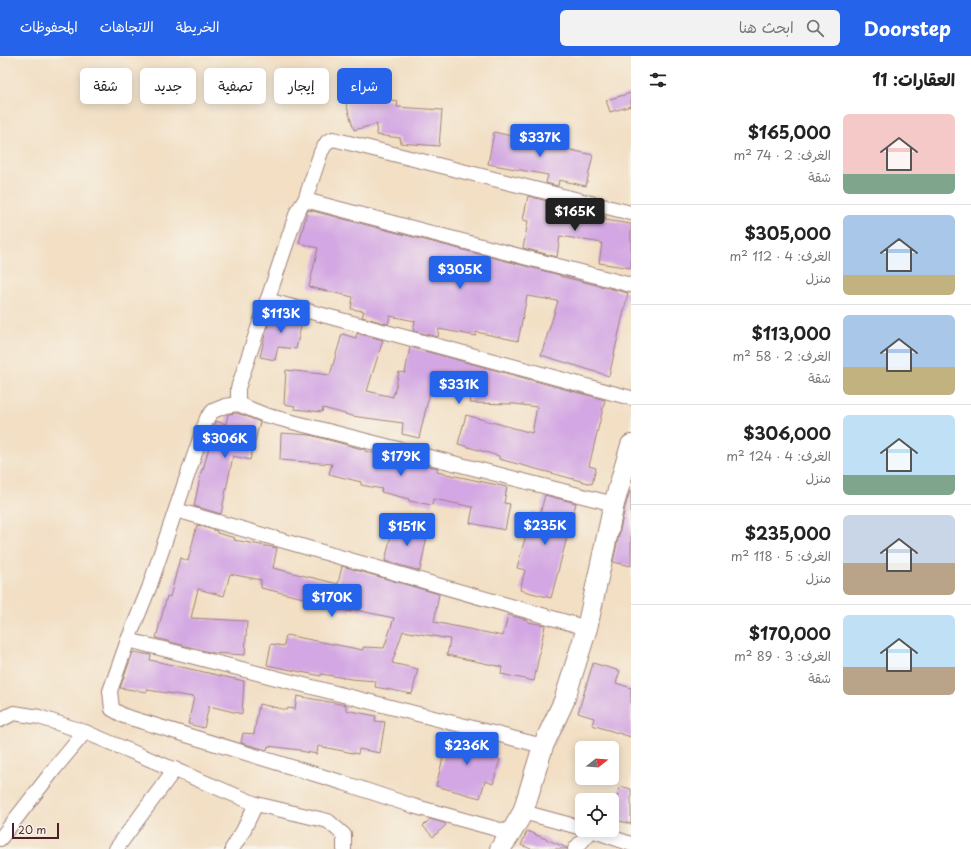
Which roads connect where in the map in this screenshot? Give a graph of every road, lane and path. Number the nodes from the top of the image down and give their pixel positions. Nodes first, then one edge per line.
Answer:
1 (305, 200) junction
2 (631, 213) edge
3 (631, 285) edge
4 (267, 300) junction
5 (631, 398) edge
6 (238, 404) junction
7 (631, 445) edge
8 (614, 504) junction
9 (176, 510) junction
10 (587, 628) junction
11 (128, 640) junction
12 (0, 720) edge
13 (85, 732) junction
14 (543, 746) junction
15 (175, 769) junction
16 (256, 804) junction
17 (522, 812) junction
18 (575, 826) edge
19 (585, 837) edge
20 (611, 837) edge
21 (0, 838) edge
22 (505, 841) edge
23 (631, 844) edge
24 (116, 849) edge
25 (232, 849) edge
26 (344, 849) edge
27 (575, 849) edge

1 - 2 street
1 - 3 street
1 - 4 street
4 - 5 street
4 - 6 street
6 - 8 street
6 - 9 street
7 - 8 main road
8 - 10 main road
9 - 10 street
9 - 11 street
10 - 14 main road
11 - 14 street
11 - 22 street
12 - 13 street
13 - 15 street
13 - 21 street
14 - 17 main road
15 - 16 street
15 - 24 street
16 - 25 street
16 - 26 street
17 - 18 street
17 - 22 main road
19 - 27 street
20 - 23 street

